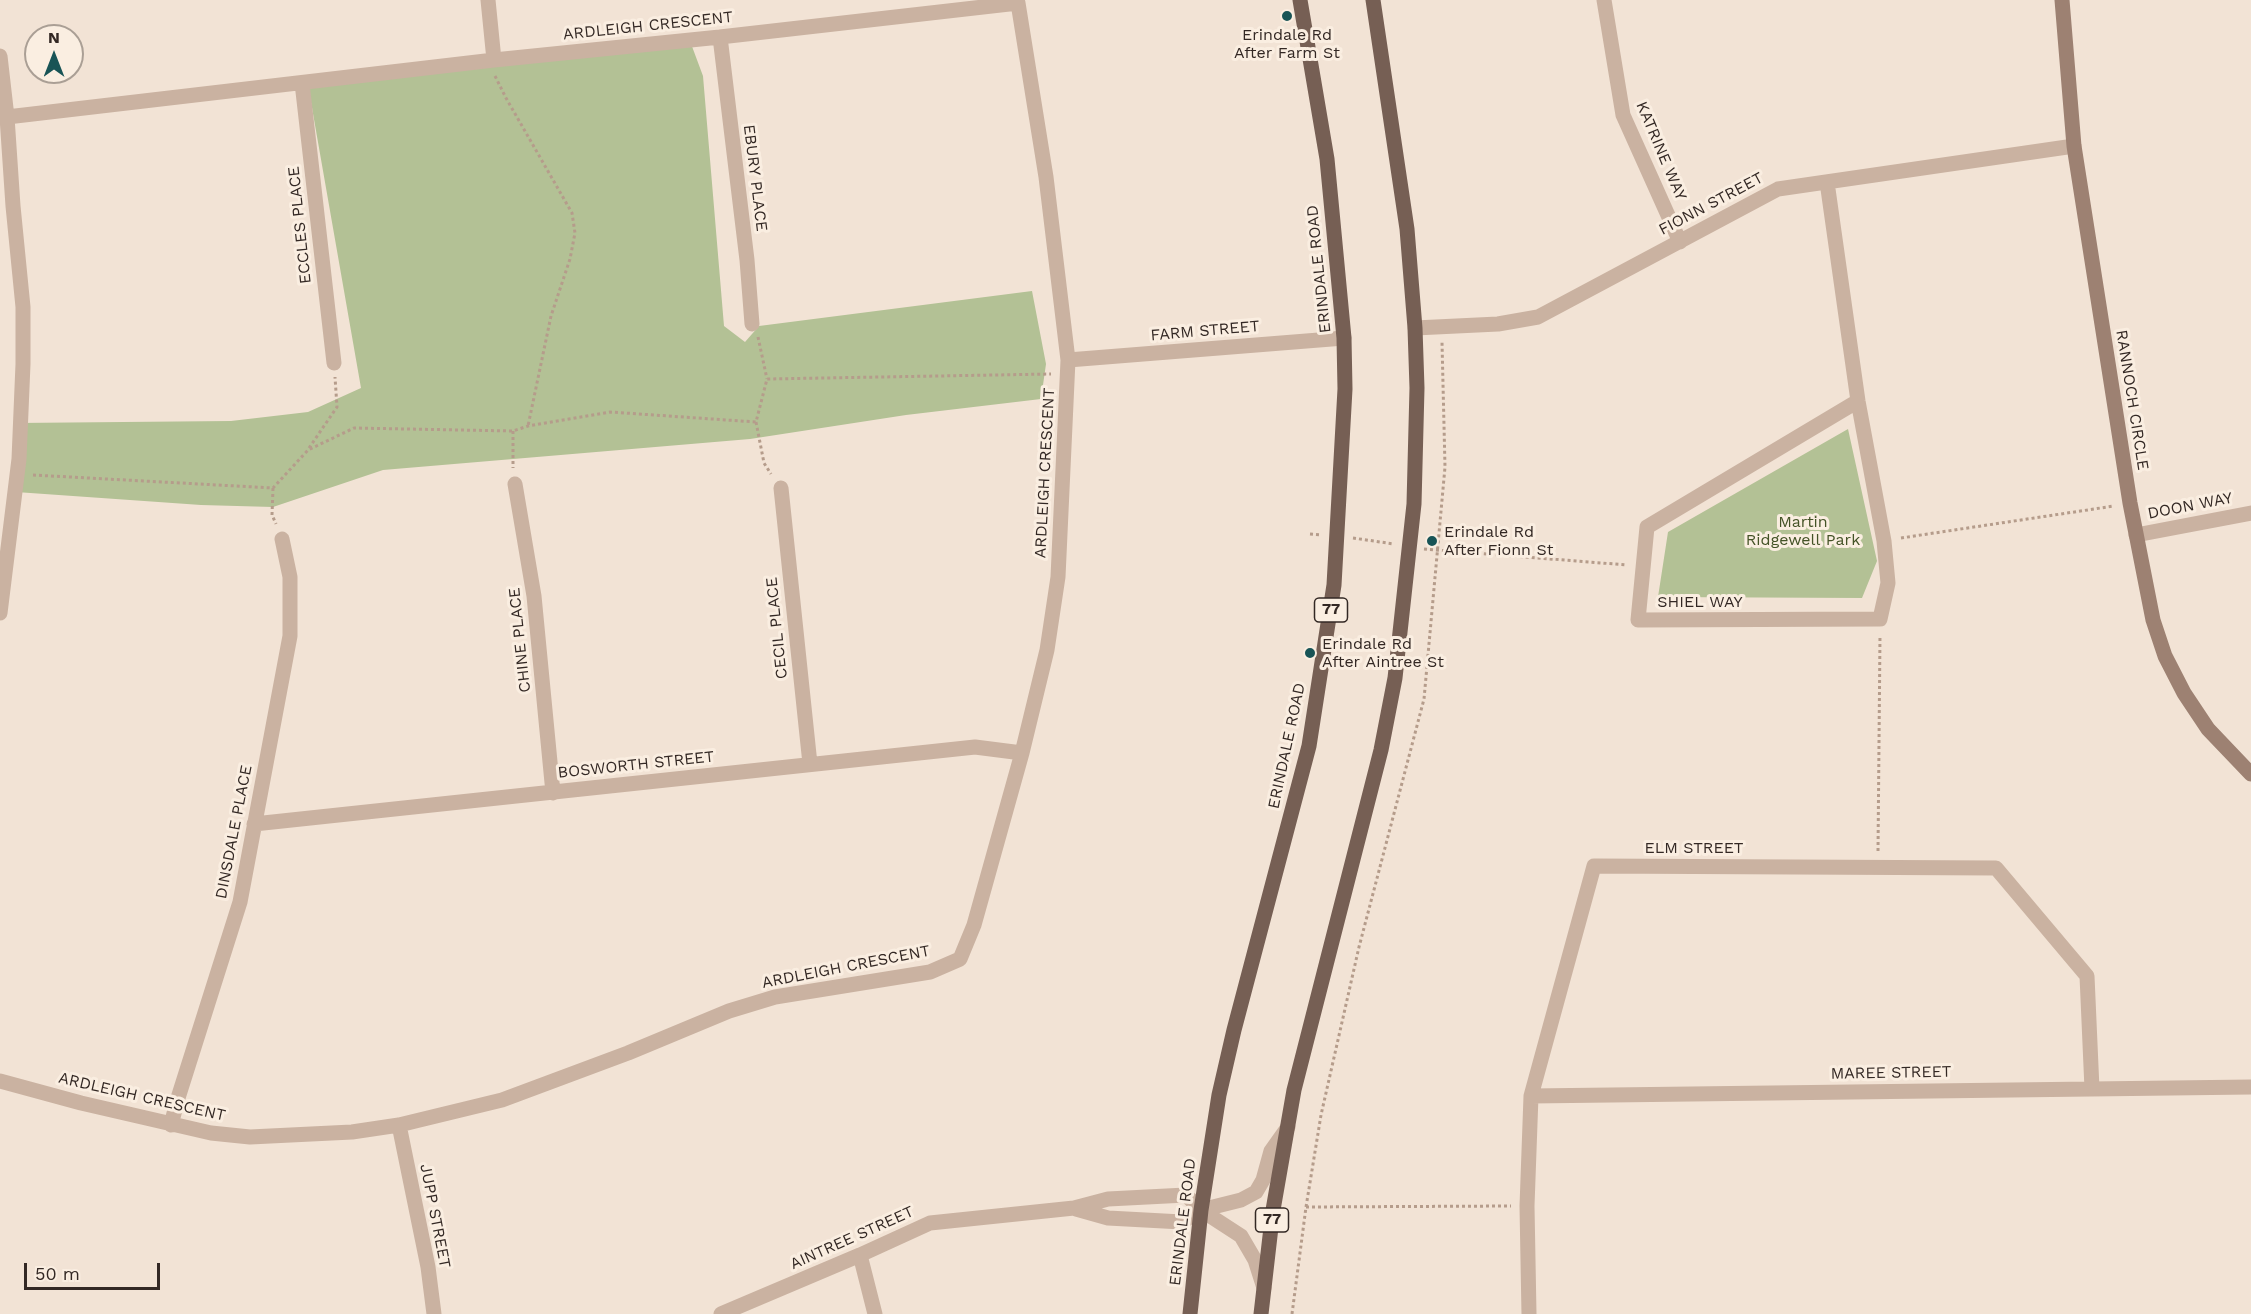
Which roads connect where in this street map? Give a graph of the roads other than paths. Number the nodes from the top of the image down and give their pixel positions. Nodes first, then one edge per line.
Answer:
1 (488, 0) edge
2 (1300, 0) edge
3 (1372, 0) edge
4 (1604, 0) edge
5 (2062, 0) edge
6 (1018, 2) edge
7 (720, 37) junction
8 (0, 56) edge
9 (494, 60) junction
10 (302, 83) junction
11 (7, 117) junction
12 (2074, 146) junction
13 (1827, 182) junction
14 (1680, 242) junction
15 (752, 324) road end
16 (1415, 328) junction
17 (1344, 338) junction
18 (334, 363) road end
19 (1068, 367) junction
20 (1858, 401) junction
21 (515, 484) road end
22 (781, 488) road end
23 (2251, 513) edge
24 (2136, 535) junction
25 (282, 539) road end
26 (0, 613) edge
27 (1022, 753) junction
28 (810, 764) junction
29 (2251, 774) edge
30 (553, 793) junction
31 (254, 824) junction
32 (0, 1080) edge
33 (2251, 1088) edge
34 (2092, 1089) junction
35 (1532, 1096) junction
36 (171, 1125) junction
37 (399, 1125) junction
38 (1288, 1127) junction
39 (1074, 1208) junction
40 (1201, 1210) junction
41 (860, 1255) junction
42 (1264, 1288) junction
43 (434, 1314) edge
44 (721, 1314) edge
45 (875, 1314) edge
46 (1190, 1314) edge
47 (1262, 1314) edge
48 (1529, 1314) edge

1 - 9 street
2 - 17 main road, ERINDALE ROAD / 77
3 - 16 main road, 77
4 - 14 street, KATRINE WAY
5 - 12 street, RANNOCH CIRCLE
6 - 7 street, ARDLEIGH CRESCENT
6 - 19 street, ARDLEIGH CRESCENT
7 - 9 street, ARDLEIGH CRESCENT
7 - 15 street, EBURY PLACE
8 - 11 street
9 - 10 street, ARDLEIGH CRESCENT
10 - 11 street, ARDLEIGH CRESCENT
10 - 18 street, ECCLES PLACE
11 - 26 street
12 - 13 street, FIONN STREET
12 - 24 street, RANNOCH CIRCLE
13 - 14 street, FIONN STREET
13 - 20 street
14 - 16 street, FIONN STREET
16 - 38 main road, 77
17 - 19 street, FARM STREET
17 - 40 main road, ERINDALE ROAD / 77
19 - 27 street, ARDLEIGH CRESCENT
20 - 20 street, SHIEL WAY
21 - 30 street, CHINE PLACE
22 - 28 street, CECIL PLACE
23 - 24 street, DOON WAY
24 - 29 street, RANNOCH CIRCLE
25 - 31 street, DINSDALE PLACE
27 - 28 street, BOSWORTH STREET
27 - 37 street, ARDLEIGH CRESCENT
28 - 30 street, BOSWORTH STREET
30 - 31 street, BOSWORTH STREET
31 - 36 street, DINSDALE PLACE
32 - 36 street, ARDLEIGH CRESCENT
33 - 34 street, MAREE STREET
34 - 35 street, MAREE STREET
34 - 35 street, ELM STREET
35 - 48 street, ELM STREET
36 - 37 street, ARDLEIGH CRESCENT
37 - 43 street, JUPP STREET
38 - 40 street, AINTREE STREET
38 - 42 main road, 77
39 - 40 street, AINTREE STREET
39 - 40 street, AINTREE STREET
39 - 41 street, AINTREE STREET
40 - 42 street, AINTREE STREET
40 - 46 main road, ERINDALE ROAD / 77
41 - 44 street, AINTREE STREET
41 - 45 street
42 - 47 main road, 77

